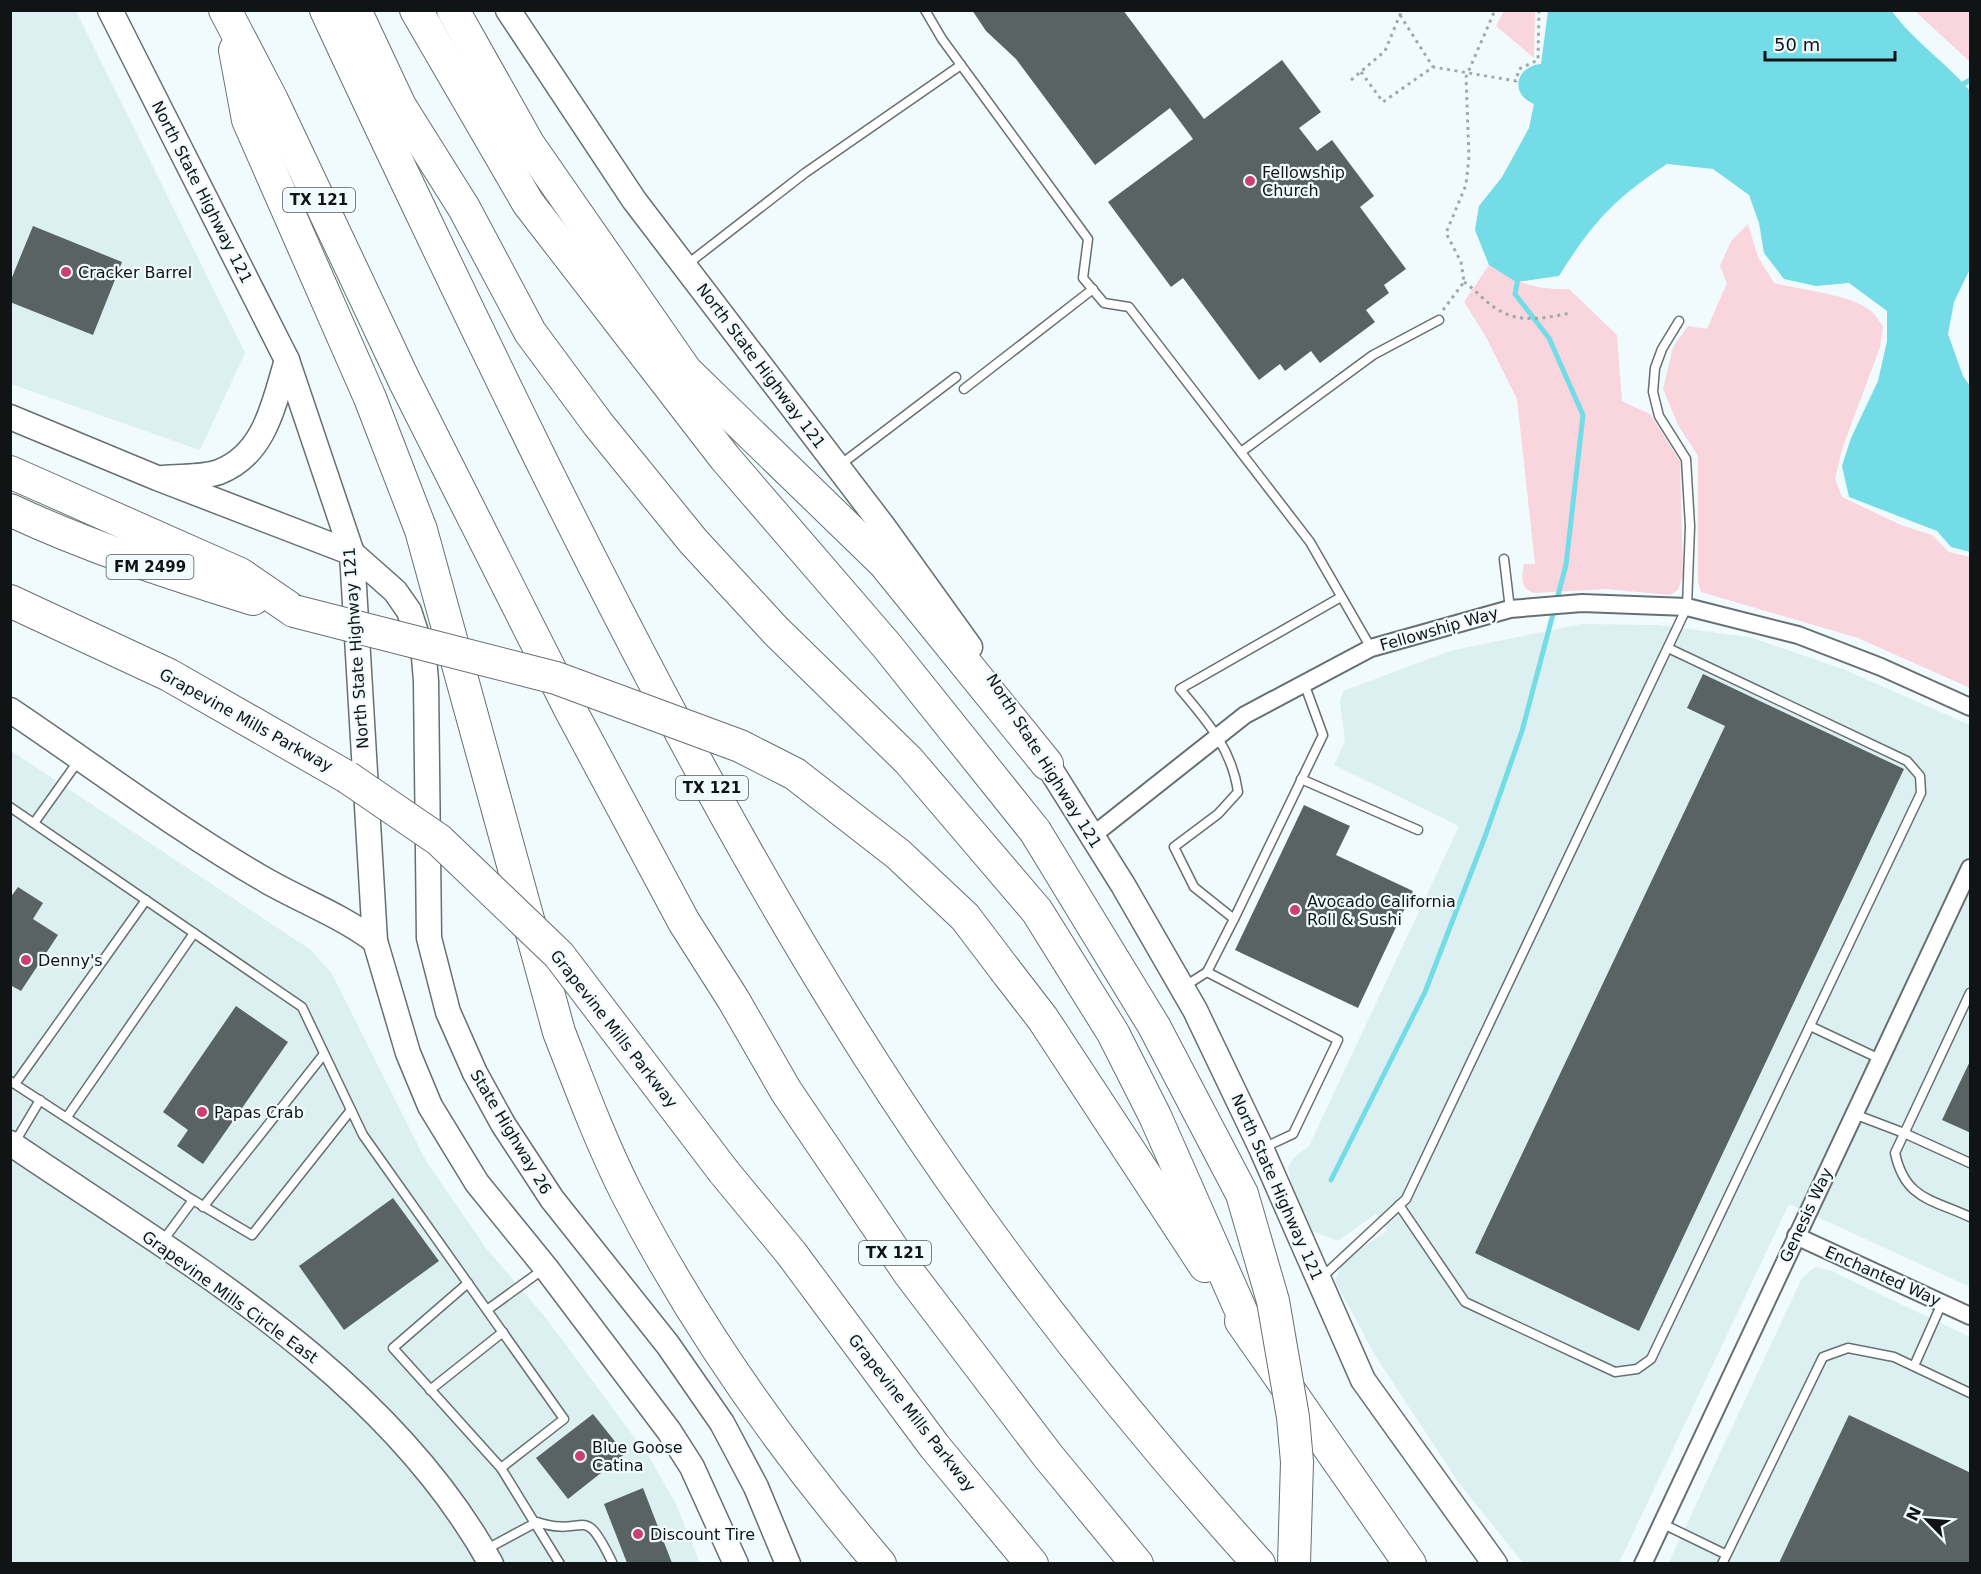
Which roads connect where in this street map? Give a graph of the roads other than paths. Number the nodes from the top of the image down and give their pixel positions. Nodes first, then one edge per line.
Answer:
1 (110, 10) edge
2 (326, 10) edge
3 (355, 10) edge
4 (416, 10) edge
5 (453, 10) edge
6 (508, 10) edge
7 (925, 10) edge
8 (227, 15) edge
9 (961, 65) junction
10 (685, 266) junction
11 (1093, 289) junction
12 (1439, 320) road end
13 (1679, 321) dead end
14 (287, 360) junction
15 (956, 377) dead end
16 (964, 389) dead end
17 (10, 417) edge
18 (1241, 452) junction
19 (837, 467) junction
20 (10, 472) edge
21 (157, 478) junction
22 (10, 510) edge
23 (352, 553) junction
24 (1504, 559) dead end
25 (1341, 597) junction
26 (10, 600) edge
27 (1687, 607) junction
28 (1510, 609) junction
29 (294, 611) junction
30 (1371, 648) junction
31 (1668, 648) junction
32 (1304, 683) junction
33 (1971, 707) edge
34 (10, 710) edge
35 (1219, 735) junction
36 (81, 758) junction
37 (1047, 764) junction
38 (1301, 779) junction
39 (12, 810) edge
40 (34, 823) junction
41 (1418, 830) dead end
42 (1092, 836) junction
43 (1971, 868) edge
44 (146, 900) junction
45 (1234, 919) junction
46 (194, 933) junction
47 (375, 941) junction
48 (1207, 972) junction
49 (1182, 988) junction
50 (1971, 993) edge
51 (1810, 1026) junction
52 (324, 1054) junction
53 (1880, 1059) junction
54 (13, 1083) edge
55 (40, 1100) junction
56 (351, 1110) junction
57 (1854, 1114) junction
58 (67, 1118) junction
59 (1904, 1133) junction
60 (12, 1144) edge
61 (1262, 1148) junction
62 (1971, 1163) edge
63 (193, 1200) junction
64 (1399, 1205) junction
65 (203, 1206) junction
66 (1971, 1217) edge
67 (1796, 1236) junction
68 (160, 1245) junction
69 (546, 1268) junction
70 (1319, 1280) junction
71 (468, 1283) junction
72 (1942, 1303) junction
73 (487, 1310) junction
74 (1971, 1316) edge
75 (503, 1332) junction
76 (1253, 1338) junction
77 (1914, 1366) junction
78 (430, 1390) junction
79 (1971, 1393) edge
80 (501, 1468) junction
81 (537, 1522) junction
82 (1661, 1523) junction
83 (1725, 1554) junction
84 (487, 1557) edge
85 (560, 1563) edge
86 (613, 1563) edge
87 (736, 1563) edge
88 (788, 1563) edge
89 (880, 1563) edge
90 (1032, 1563) edge
91 (1137, 1563) edge
92 (1259, 1563) edge
93 (1294, 1563) edge
94 (1410, 1563) edge
95 (1495, 1563) edge
96 (1643, 1563) edge
97 (1722, 1563) edge

1 - 14 main road, North State Highway 121
2 - 92 highway, TX 121
3 - 76 highway
4 - 93 highway, bridge
5 - 37 highway
6 - 10 main road, North State Highway 121
7 - 9 lane
8 - 89 highway
8 - 91 highway, TX 121
9 - 10 lane
9 - 11 lane
10 - 19 main road, North State Highway 121
11 - 16 lane
11 - 18 lane
12 - 18 lane
13 - 27 lane
14 - 21 main road
14 - 23 main road, North State Highway 121
15 - 19 lane
17 - 21 main road
18 - 25 lane
19 - 37 main road, North State Highway 121
20 - 29 highway
21 - 23 main road
22 - 29 highway, FM 2499
23 - 47 main road, North State Highway 121
23 - 88 main road, State Highway 26
24 - 28 lane
25 - 30 lane
25 - 35 lane
26 - 90 highway, Grapevine Mills Parkway, bridge
27 - 28 street, Fellowship Way
27 - 31 lane
27 - 33 street, Fellowship Way
28 - 30 street, Fellowship Way
29 - 76 highway, bridge
30 - 32 street, Fellowship Way
31 - 51 lane
31 - 64 lane
32 - 35 street, Fellowship Way
32 - 38 lane
34 - 36 main road
35 - 42 street, Fellowship Way
35 - 45 lane
36 - 40 lane
36 - 47 main road
37 - 42 main road, North State Highway 121
38 - 41 lane
38 - 45 lane
39 - 40 lane
40 - 44 lane
42 - 49 main road, North State Highway 121
43 - 53 street, Genesis Way
44 - 46 lane
44 - 54 lane
45 - 48 lane
46 - 52 lane
46 - 58 lane
47 - 69 main road
48 - 49 lane
48 - 61 lane
49 - 61 main road, North State Highway 121
50 - 59 lane
51 - 53 lane
51 - 64 lane
52 - 56 lane
52 - 65 lane
53 - 57 street, Genesis Way
54 - 55 lane
55 - 58 lane
55 - 60 lane
56 - 65 lane
56 - 71 lane
57 - 59 lane
57 - 67 street, Genesis Way
58 - 63 lane
59 - 62 lane
59 - 66 lane
60 - 68 main road, Grapevine Mills Circle East
61 - 70 main road, North State Highway 121
63 - 65 lane
63 - 68 lane
64 - 70 lane
67 - 72 street, Enchanted Way
67 - 82 street, Genesis Way
68 - 84 main road, Grapevine Mills Circle East
69 - 73 lane
69 - 87 main road
70 - 95 main road, North State Highway 121
71 - 73 lane
71 - 78 lane
72 - 74 street, Enchanted Way
72 - 77 lane
73 - 75 lane
75 - 78 lane
75 - 80 lane
76 - 94 highway
77 - 79 lane
77 - 83 lane
78 - 80 lane
80 - 81 lane
81 - 84 lane
81 - 85 lane
81 - 86 lane
82 - 83 lane
82 - 96 street, Genesis Way
83 - 97 lane

